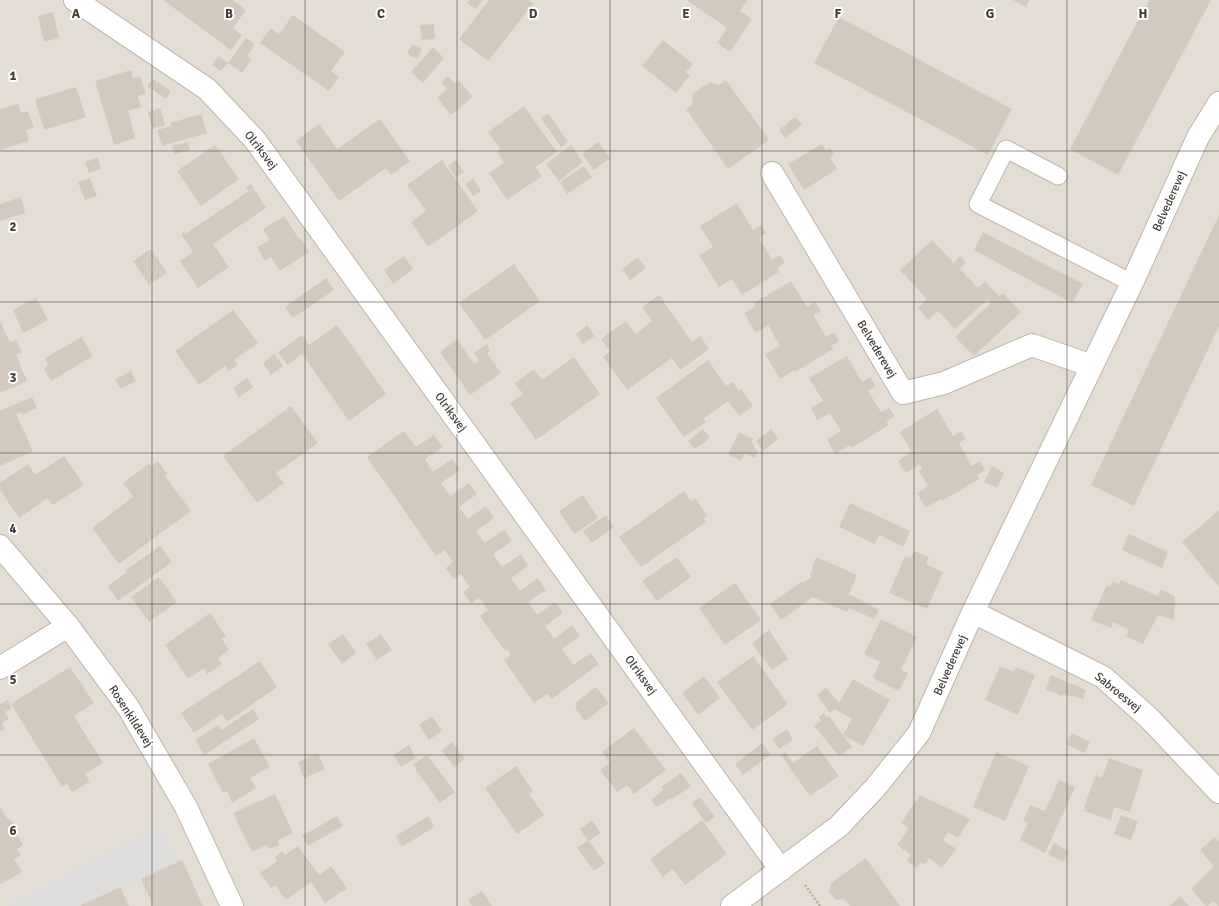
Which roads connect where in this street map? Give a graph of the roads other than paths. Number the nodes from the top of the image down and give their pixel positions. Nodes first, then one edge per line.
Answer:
1 (75, 0) edge
2 (1219, 103) edge
3 (772, 173) dead end
4 (1058, 176) dead end
5 (1132, 283) junction
6 (1092, 366) junction
7 (0, 546) edge
8 (973, 612) junction
9 (68, 626) junction
10 (0, 668) edge
11 (1219, 792) edge
12 (782, 870) junction
13 (232, 906) edge
14 (732, 906) edge

1 - 12 street, Olriksvej
2 - 5 street, Belvederevej
3 - 6 street, Belvederevej
4 - 5 lane
5 - 6 street, Belvederevej
6 - 8 street, Belvederevej
7 - 9 street, Rosenkildevej
8 - 11 street, Sabroesvej
8 - 12 street, Belvederevej
9 - 10 street
9 - 13 street, Rosenkildevej
12 - 14 street, Belvederevej

